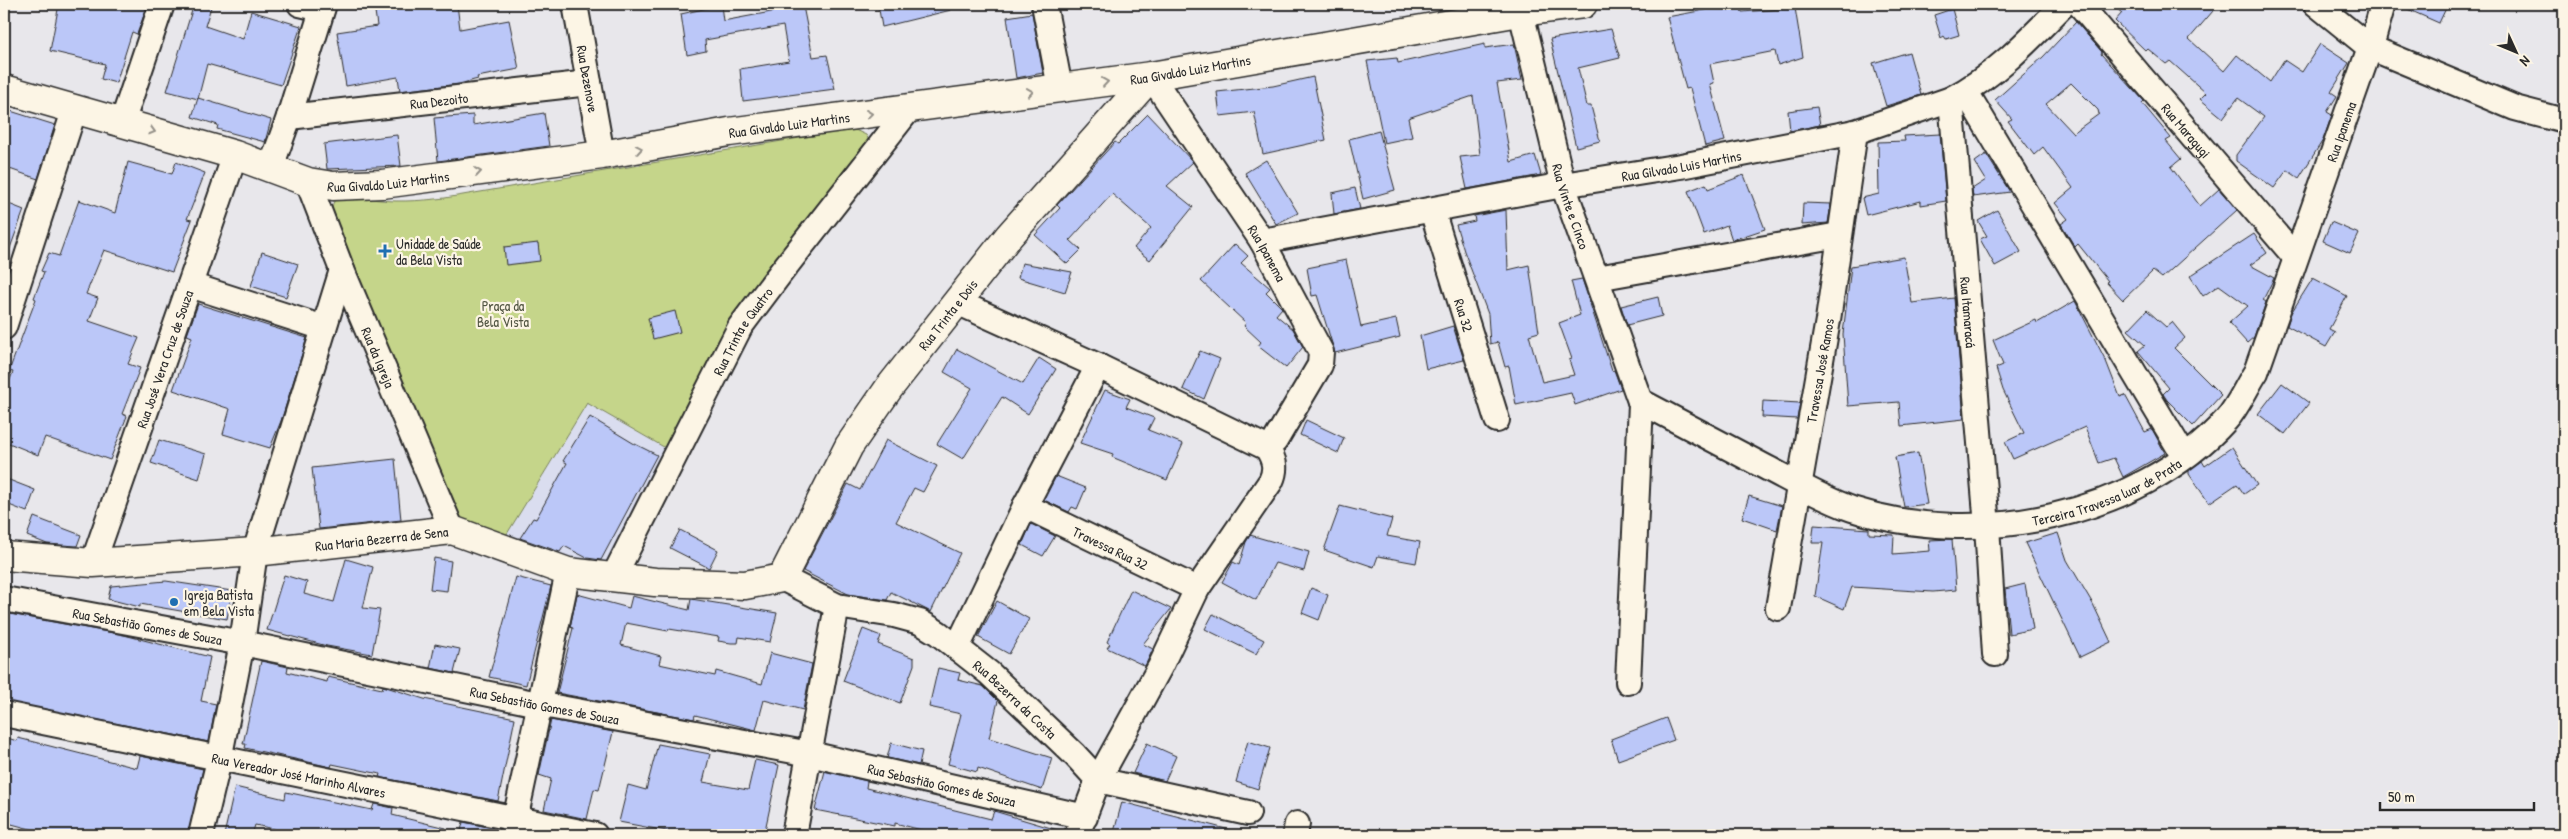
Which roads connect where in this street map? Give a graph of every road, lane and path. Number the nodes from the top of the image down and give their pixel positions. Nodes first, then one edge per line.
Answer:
1 (162, 4) edge
2 (575, 4) edge
3 (1044, 4) edge
4 (1583, 4) edge
5 (2064, 4) edge
6 (2079, 4) edge
7 (2316, 4) edge
8 (2383, 4) edge
9 (315, 6) edge
10 (1519, 8) edge
11 (2369, 47) junction
12 (1150, 76) junction
13 (589, 83) junction
14 (1060, 88) junction
15 (4, 90) edge
16 (1958, 95) junction
17 (75, 108) junction
18 (909, 109) junction
19 (289, 117) junction
20 (2564, 121) edge
21 (122, 123) junction
22 (1855, 132) junction
23 (235, 155) junction
24 (602, 155) junction
25 (271, 168) junction
26 (308, 182) junction
27 (1563, 185) junction
28 (1432, 210) junction
29 (1840, 235) junction
30 (1262, 241) junction
31 (2295, 257) junction
32 (342, 270) junction
33 (1598, 278) junction
34 (190, 285) junction
35 (957, 302) junction
36 (4, 326) edge
37 (324, 328) junction
38 (1098, 366) junction
39 (1640, 403) junction
40 (1497, 420) dead end
41 (1275, 441) dead end
42 (2184, 456) junction
43 (1800, 485) junction
44 (1025, 506) junction
45 (1987, 526) junction
46 (452, 530) junction
47 (255, 552) junction
48 (4, 556) edge
49 (93, 563) junction
50 (568, 572) junction
51 (613, 578) junction
52 (782, 578) junction
53 (1197, 589) junction
54 (4, 599) edge
55 (837, 606) junction
56 (1778, 608) dead end
57 (242, 643) junction
58 (957, 648) junction
59 (1995, 654) dead end
60 (1628, 682) dead end
61 (538, 704) junction
62 (4, 714) edge
63 (810, 754) junction
64 (219, 760) junction
65 (1098, 780) junction
66 (1248, 814) dead end
67 (1081, 826) edge
68 (513, 827) edge
69 (201, 835) edge
70 (595, 835) edge
71 (794, 835) edge

1 - 21 street
2 - 13 street, Rua Dezenove
3 - 14 street
4 - 10 street, Rua Givaldo Luiz Martins
5 - 16 street, Rua Gilvado Luis Martins
6 - 31 street, Rua Maragugi
7 - 11 street
8 - 11 street, Rua Ipanema
9 - 19 street
10 - 12 street, Rua Givaldo Luiz Martins
10 - 27 street, Rua Vinte e Cinco
11 - 20 street
11 - 31 street, Rua Ipanema
14 -> 12 street, Rua Givaldo Luiz Martins
12 - 30 street, Rua Ipanema
12 - 35 street, Rua Trinta e Dois
13 - 19 street, Rua Dezoito
13 - 24 street, Rua Dezenove
18 -> 14 street, Rua Givaldo Luiz Martins
15 - 17 street, Rua Givaldo Luiz Martins
16 - 22 street, Rua Gilvado Luis Martins
16 - 42 street
16 - 45 street, Rua Itamaracá
17 - 21 street, Rua Givaldo Luiz Martins
17 - 36 street
24 -> 18 street, Rua Givaldo Luiz Martins
18 - 51 street, Rua Trinta e Quatro
19 - 25 street
21 -> 23 street, Rua Givaldo Luiz Martins
22 - 27 street, Rua Gilvado Luis Martins
22 - 29 street, Travessa José Ramos
23 - 25 street, Rua Givaldo Luiz Martins
23 - 34 street, Rua José Vera Cruz de Souza
26 -> 24 street, Rua Givaldo Luiz Martins
25 - 26 street, Rua Givaldo Luiz Martins
26 - 32 street, Rua da Igreja
27 - 28 street, Rua Gilvado Luis Martins
27 - 33 street, Rua Vinte e Cinco
28 - 30 street, Rua Gilvado Luis Martins
28 - 40 street, Rua 32
29 - 33 street
29 - 43 street, Travessa José Ramos
30 - 41 street, Rua Ipanema
31 - 42 street, Terceira Travessa luar de Prata
32 - 37 street
32 - 46 street, Rua da Igreja
33 - 39 street, Rua Vinte e Cinco
34 - 37 street
34 - 49 street, Rua José Vera Cruz de Souza
35 - 38 street
35 - 52 street, Rua Trinta e Dois
37 - 47 street
38 - 44 street
38 - 53 street
39 - 43 street, Terceira Travessa luar de Prata
39 - 60 street
42 - 45 street, Terceira Travessa luar de Prata
43 - 45 street, Terceira Travessa luar de Prata
43 - 56 street, Travessa José Ramos
44 - 53 street, Travessa Rua 32
44 - 58 street
45 - 59 street, Rua Itamaracá
46 - 47 street, Rua Maria Bezerra de Sena
46 - 50 street, Rua Maria Bezerra de Sena
47 - 49 street, Rua Maria Bezerra de Sena
47 - 57 street
48 - 49 street, Rua Maria Bezerra de Sena
50 - 51 street, Rua Maria Bezerra de Sena
50 - 61 street
51 - 52 street, Rua Maria Bezerra de Sena
52 - 55 street, Rua Bezerra da Costa
53 - 65 street
54 - 57 street, Rua Sebastião Gomes de Souza
55 - 58 street, Rua Bezerra da Costa
55 - 63 street
57 - 61 street, Rua Sebastião Gomes de Souza
57 - 64 street
58 - 65 street, Rua Bezerra da Costa
61 - 63 street, Rua Sebastião Gomes de Souza
61 - 68 street
62 - 64 street, Rua Vereador José Marinho Alvares
63 - 67 street, Rua Sebastião Gomes de Souza
63 - 71 street
64 - 68 street, Rua Vereador José Marinho Alvares
64 - 69 street
65 - 66 street
65 - 67 street
68 - 70 street, Rua Vereador José Marinho Alvares

